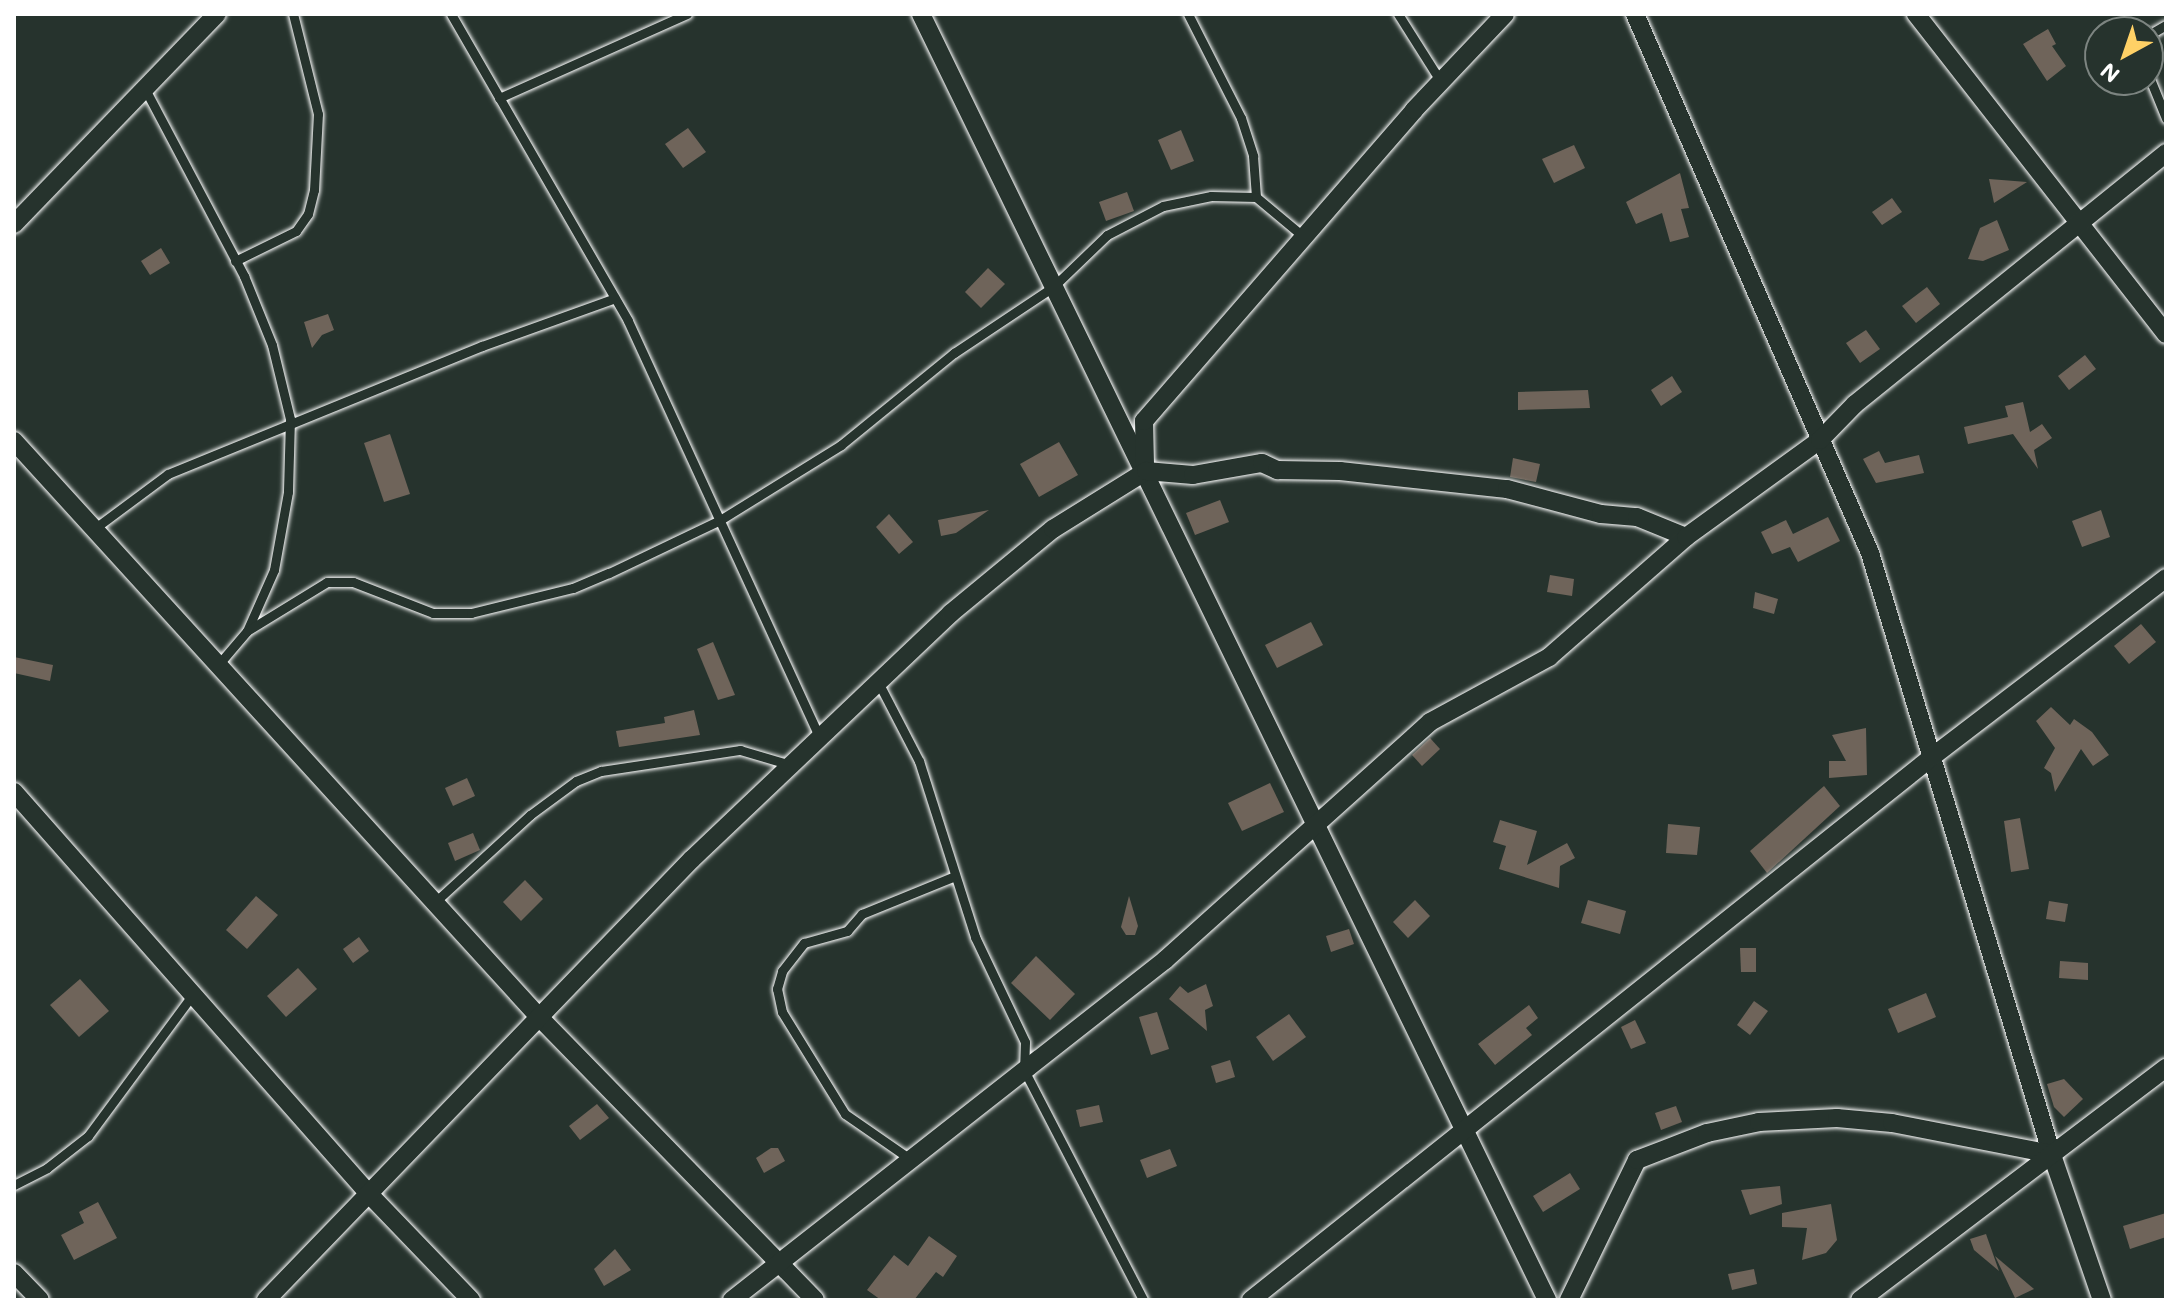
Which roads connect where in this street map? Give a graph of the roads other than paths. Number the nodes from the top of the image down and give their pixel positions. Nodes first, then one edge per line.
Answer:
1 (293, 14) edge
2 (451, 14) edge
3 (687, 14) edge
4 (921, 14) edge
5 (1188, 14) edge
6 (1398, 14) edge
7 (1505, 14) edge
8 (1635, 14) edge
9 (1916, 14) edge
10 (205, 18) edge
11 (1441, 82) junction
12 (143, 86) junction
13 (2157, 96) edge
14 (499, 98) junction
15 (2166, 118) edge
16 (2166, 153) edge
17 (1256, 197) junction
18 (2080, 223) junction
19 (14, 224) edge
20 (1304, 237) junction
21 (235, 261) junction
22 (1053, 287) junction
23 (615, 298) junction
24 (2166, 334) edge
25 (290, 423) junction
26 (1820, 440) junction
27 (14, 441) edge
28 (1146, 471) junction
29 (720, 520) junction
30 (94, 529) junction
31 (1686, 537) junction
32 (2166, 578) edge
33 (247, 631) junction
34 (218, 665) junction
35 (878, 682) junction
36 (820, 738) junction
37 (1932, 757) junction
38 (791, 765) junction
39 (14, 792) edge
40 (1315, 825) junction
41 (955, 876) junction
42 (435, 902) junction
43 (193, 994) junction
44 (539, 1017) junction
45 (2166, 1068) edge
46 (1024, 1070) junction
47 (1464, 1129) junction
48 (2052, 1154) junction
49 (910, 1159) junction
50 (14, 1185) edge
51 (369, 1194) junction
52 (780, 1261) junction
53 (14, 1273) edge
54 (40, 1300) edge
55 (266, 1300) edge
56 (471, 1300) edge
57 (732, 1300) edge
58 (815, 1300) edge
59 (1143, 1300) edge
60 (1251, 1300) edge
61 (1547, 1300) edge
62 (1569, 1300) edge
63 (1860, 1300) edge
64 (2102, 1300) edge

1 - 21 lane
2 - 14 lane
3 - 14 lane
4 - 22 street
5 - 17 lane
6 - 11 lane
7 - 11 street
8 - 26 street
9 - 18 street
10 - 12 street
11 - 20 street
12 - 19 street
12 - 21 lane
13 - 15 lane
14 - 23 lane
16 - 18 street
17 - 20 lane
17 - 22 lane
18 - 24 street
18 - 26 street
20 - 28 street
21 - 25 lane
22 - 28 street
22 - 29 lane
23 - 25 lane
23 - 29 lane
25 - 30 lane
25 - 33 lane
26 - 31 street
26 - 37 street
27 - 30 street
28 - 31 street
28 - 35 street
28 - 40 street
29 - 33 lane
29 - 36 lane
30 - 34 street
31 - 40 street
32 - 37 street
33 - 34 lane
34 - 42 street
35 - 36 street
35 - 41 lane
36 - 38 street
37 - 47 street
37 - 48 street
38 - 42 lane
38 - 44 street
39 - 43 street
40 - 46 street
40 - 47 street
41 - 46 lane
41 - 49 lane
42 - 44 street
43 - 50 lane
43 - 51 street
44 - 51 street
44 - 52 street
45 - 48 street
46 - 49 street
46 - 59 lane
47 - 60 street
47 - 61 street
48 - 62 street
48 - 63 street
48 - 64 street
49 - 52 street
51 - 55 street
51 - 56 street
52 - 57 street
52 - 58 street
53 - 54 street

